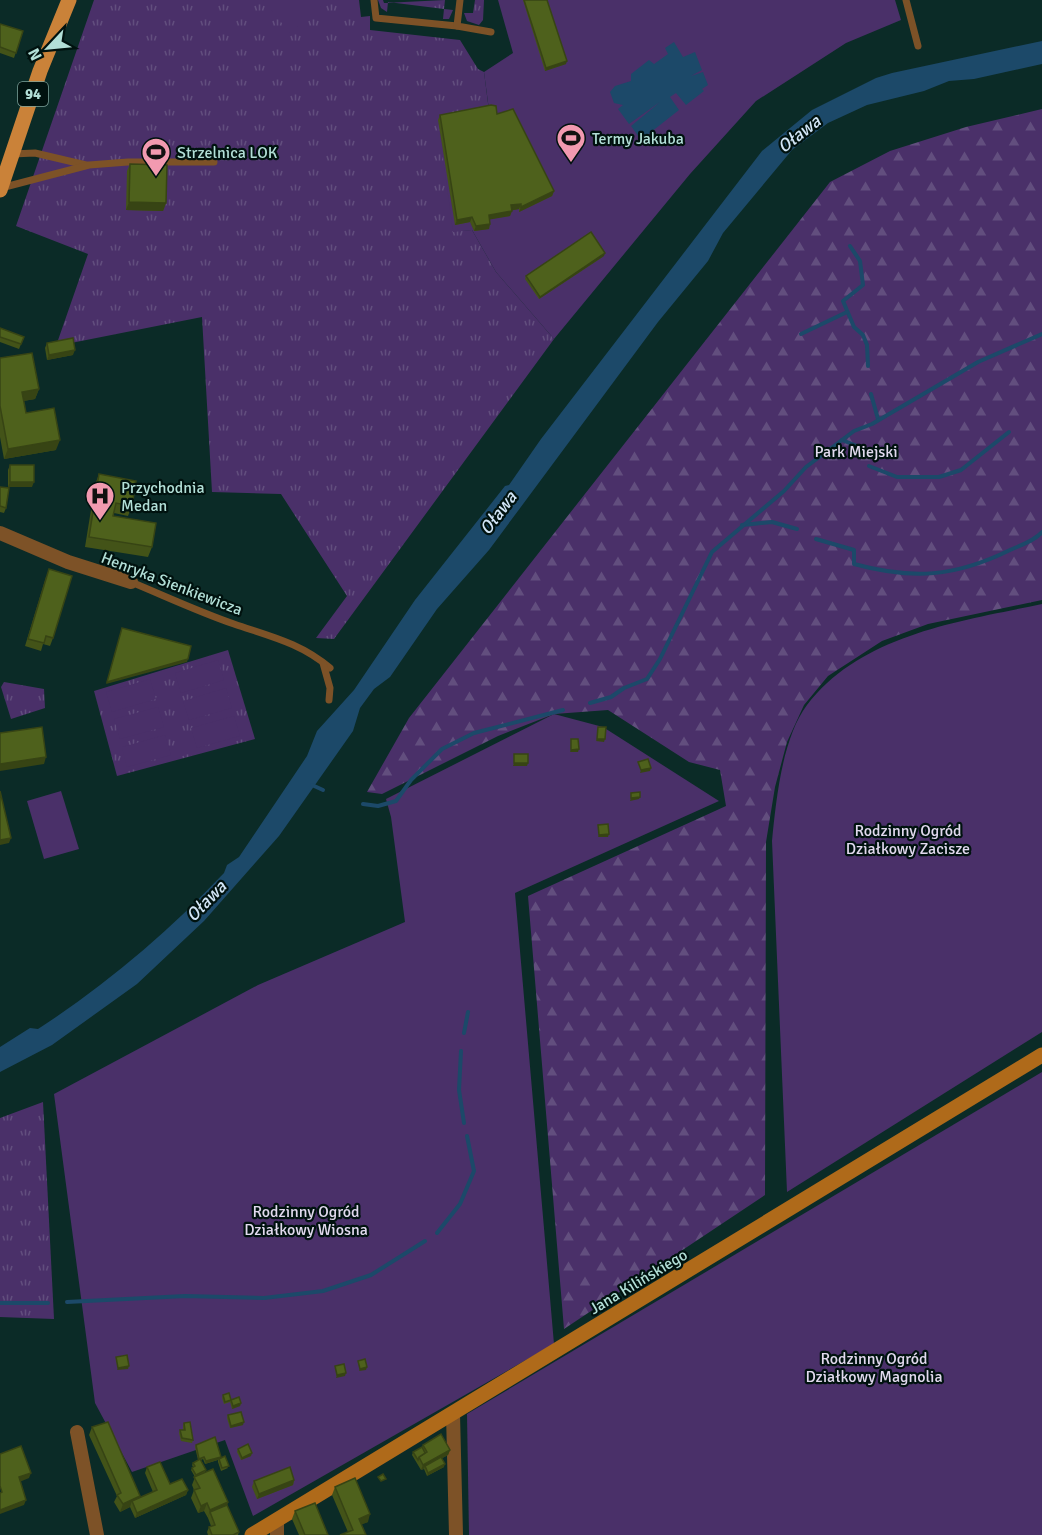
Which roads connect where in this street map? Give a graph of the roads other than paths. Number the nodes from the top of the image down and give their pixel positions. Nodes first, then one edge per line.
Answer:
1 (69, 0) edge
2 (374, 0) edge
3 (460, 0) edge
4 (906, 0) edge
5 (457, 26) junction
6 (491, 32) dead end
7 (918, 45) dead end
8 (12, 154) junction
9 (214, 162) dead end
10 (89, 165) junction
11 (0, 189) edge
12 (0, 533) edge
13 (131, 582) joint
14 (323, 663) junction
15 (330, 668) dead end
16 (329, 700) dead end
17 (1042, 1055) edge
18 (453, 1414) junction
19 (77, 1432) dead end
20 (277, 1527) edge
21 (258, 1533) edge
22 (98, 1535) edge
23 (456, 1535) edge

1 - 8 main road, 94
2 - 5 lane
3 - 5 lane
4 - 7 lane
5 - 6 lane
8 - 10 lane
8 - 11 main road, 94
9 - 10 lane
10 - 11 lane
12 - 13 street, Henryka Sienkiewicza
13 - 14 lane, Henryka Sienkiewicza
14 - 15 lane, Henryka Sienkiewicza
14 - 16 lane
17 - 18 street, Jana Kilińskiego
18 - 20 street, Jana Kilińskiego
18 - 23 street
19 - 22 street
20 - 21 street, Jana Kilińskiego

